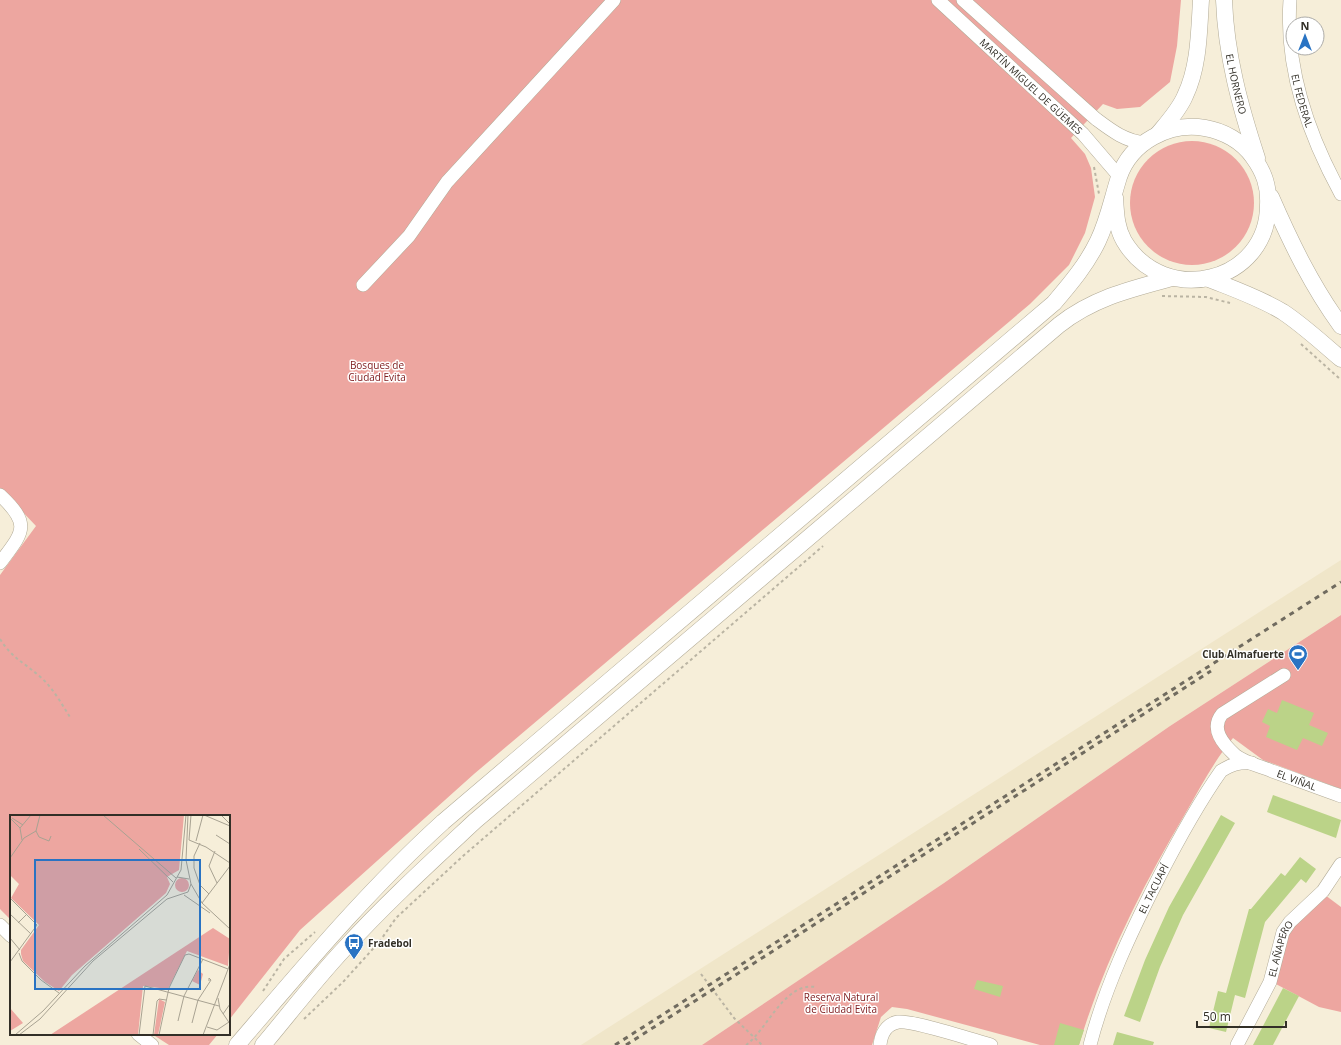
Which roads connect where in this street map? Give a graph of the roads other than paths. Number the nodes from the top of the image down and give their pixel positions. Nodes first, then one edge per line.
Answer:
1 (614, 0) edge
2 (938, 0) edge
3 (963, 0) edge
4 (1201, 0) edge
5 (1224, 0) edge
6 (1290, 0) edge
7 (1158, 134) junction
8 (1145, 143) junction
9 (1259, 165) junction
10 (1120, 176) junction
11 (1269, 191) junction
12 (1341, 194) edge
13 (1115, 197) junction
14 (1172, 278) junction
15 (1209, 279) junction
16 (363, 285) dead end
17 (1341, 326) edge
18 (1341, 359) edge
19 (0, 495) edge
20 (0, 563) edge
21 (1284, 675) dead end
22 (1252, 763) junction
23 (1341, 796) edge
24 (1341, 864) edge
25 (0, 925) edge
26 (10, 935) edge
27 (139, 1035) edge
28 (152, 1045) edge
29 (237, 1045) edge
30 (263, 1045) edge
31 (880, 1045) edge
32 (991, 1045) edge
33 (1090, 1045) edge
34 (1237, 1045) edge

1 - 16 street
2 - 10 street, MARTÍN MIGUEL DE GÜEMES
3 - 8 street, MARTÍN MIGUEL DE GÜEMES
4 - 7 main road
5 - 9 main road, EL HORNERO
6 - 12 street, EL FEDERAL
7 - 8 main road
7 - 9 main road
8 - 10 main road
9 - 11 main road
10 - 13 main road
11 - 15 main road
11 - 17 main road
13 - 14 main road
13 - 29 main road
14 - 15 main road
14 - 30 main road
15 - 18 main road
19 - 20 street
21 - 22 street, EL VIÑAL
22 - 23 street, EL VIÑAL
22 - 33 street, EL TACUAPÍ
24 - 34 street, EL AÑAPERO
25 - 26 street
27 - 28 street
31 - 32 street

